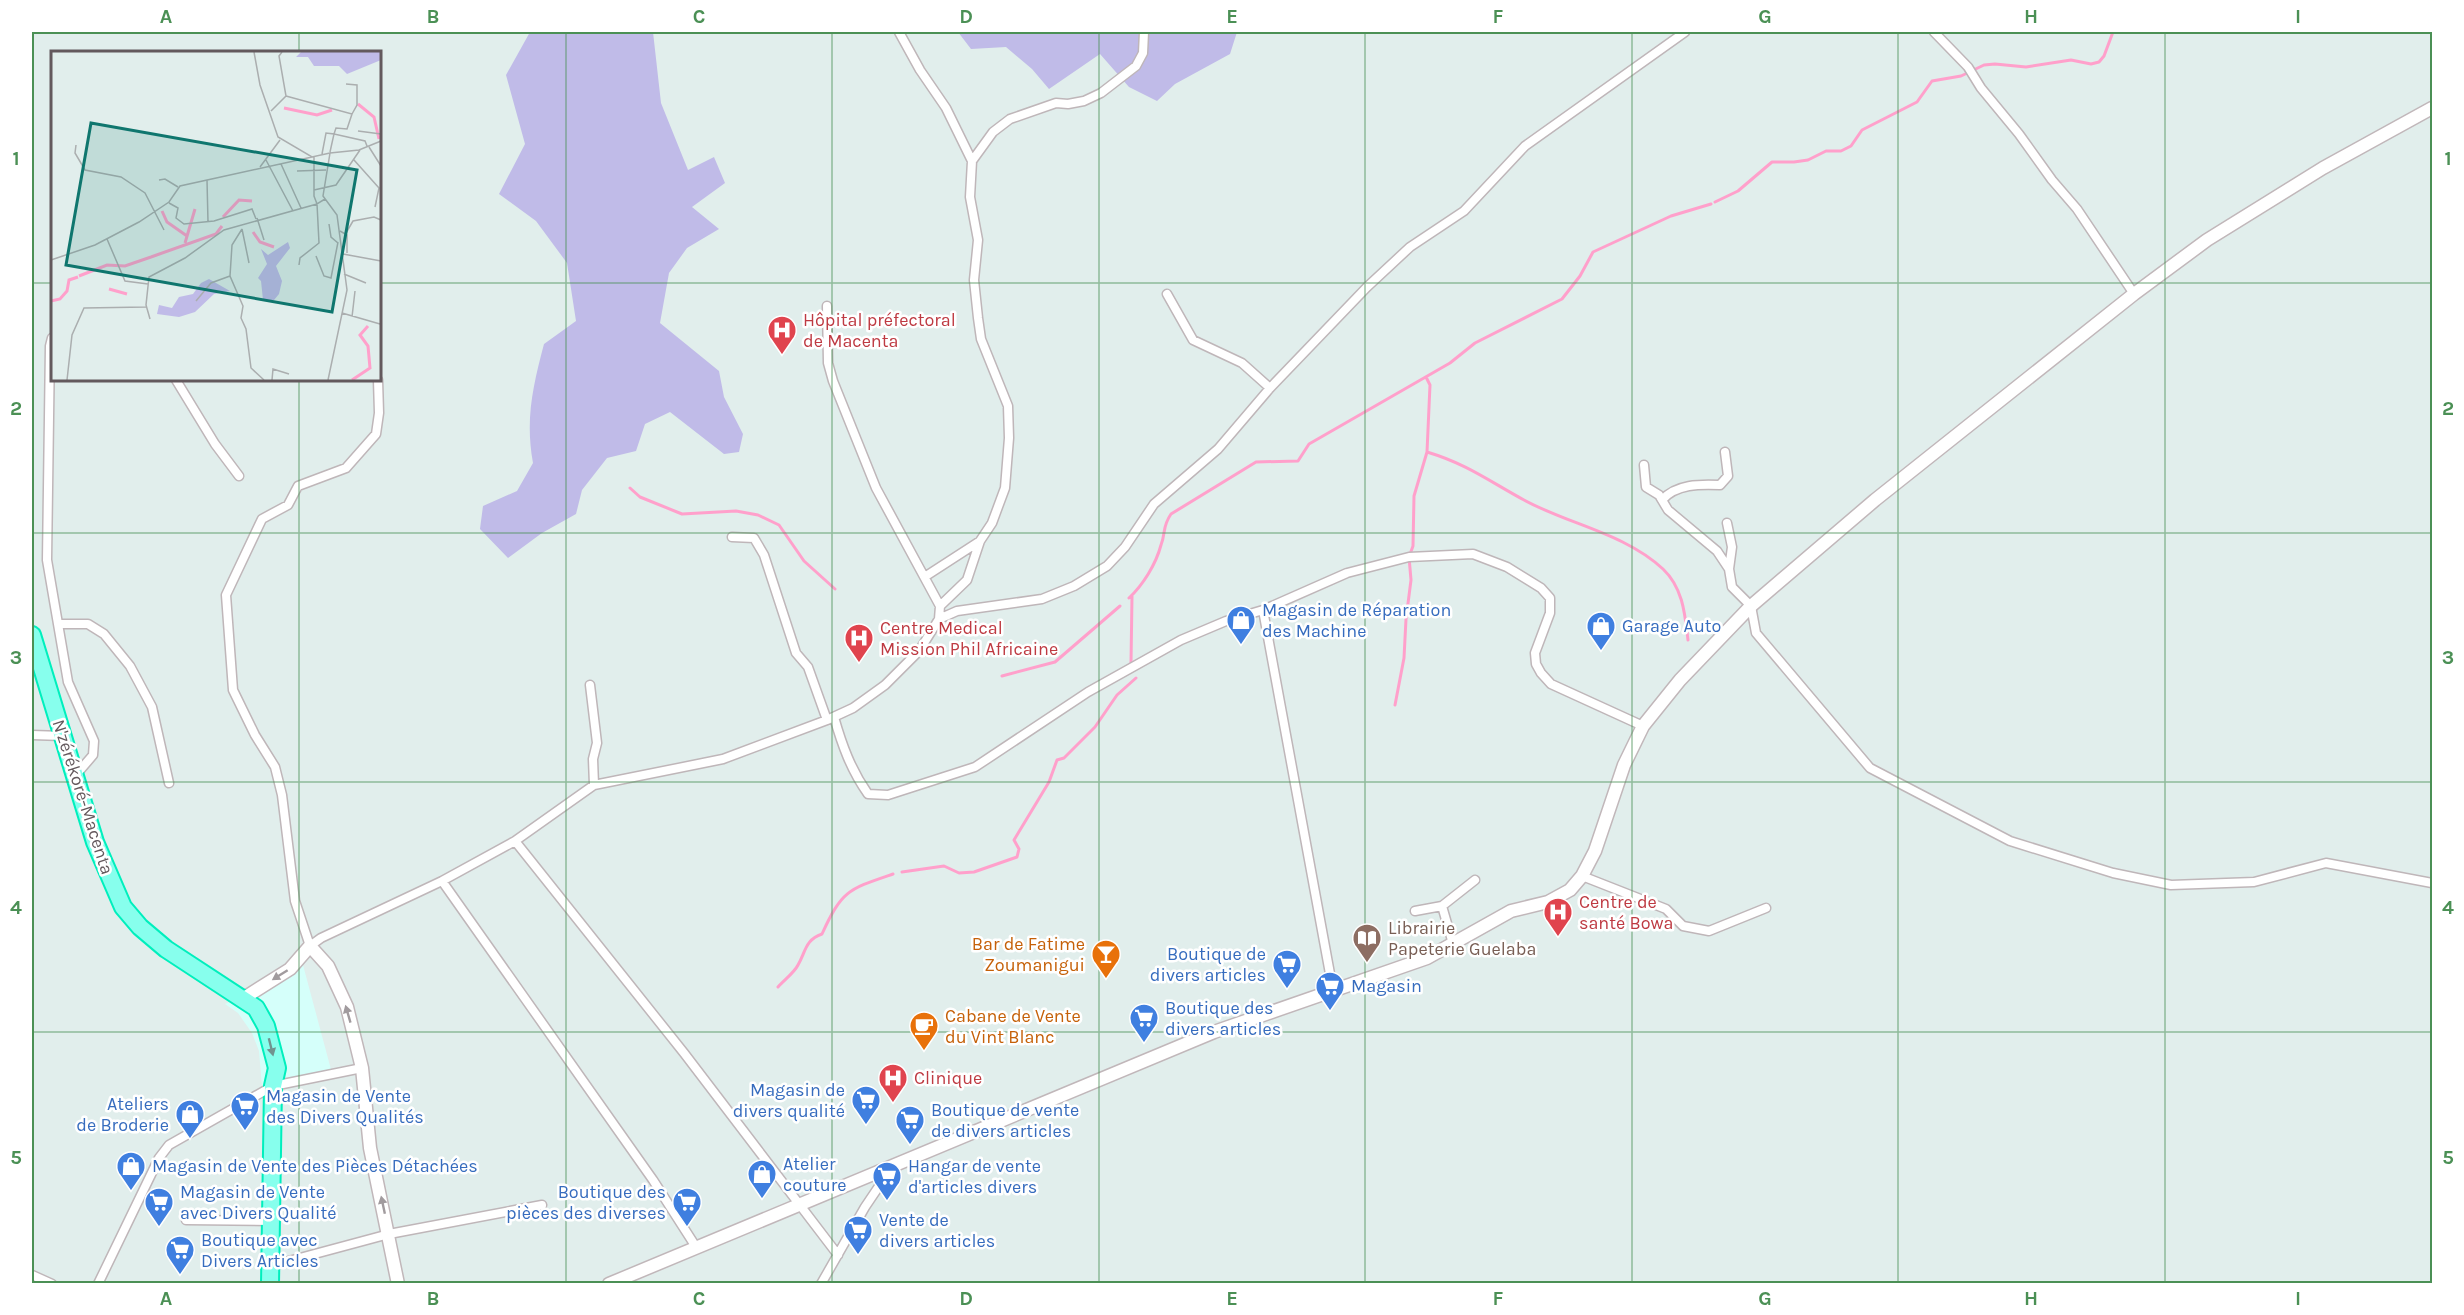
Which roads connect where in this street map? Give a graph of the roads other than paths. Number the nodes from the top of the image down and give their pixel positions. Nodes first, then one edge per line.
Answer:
1 (899, 32) edge
2 (1144, 32) edge
3 (1685, 32) edge
4 (1934, 32) edge
5 (2433, 108) edge
6 (972, 161) junction
7 (1167, 294) dead end
8 (2134, 294) junction
9 (827, 306) dead end
10 (51, 342) edge
11 (177, 381) edge
12 (378, 381) edge
13 (1270, 388) junction
14 (1725, 452) dead end
15 (1644, 465) dead end
16 (238, 476) dead end
17 (1662, 500) junction
18 (1727, 523) dead end
19 (732, 537) dead end
20 (980, 541) junction
21 (1729, 568) junction
22 (926, 576) junction
23 (940, 606) junction
24 (1751, 606) junction
25 (1263, 610) junction
26 (939, 619) junction
27 (59, 624) junction
28 (32, 635) edge
29 (590, 685) dead end
30 (831, 718) junction
31 (1643, 726) junction
32 (32, 735) edge
33 (63, 735) junction
34 (75, 777) junction
35 (169, 783) dead end
36 (594, 785) junction
37 (515, 840) junction
38 (1582, 876) junction
39 (1475, 880) dead end
40 (442, 882) junction
41 (2433, 883) edge
42 (1442, 906) junction
43 (1766, 909) dead end
44 (1415, 911) dead end
45 (1453, 944) junction
46 (310, 946) junction
47 (1333, 990) junction
48 (244, 998) junction
49 (362, 1068) junction
50 (273, 1086) junction
51 (892, 1167) junction
52 (799, 1204) junction
53 (542, 1205) dead end
54 (186, 1220) dead end
55 (271, 1221) junction
56 (389, 1234) junction
57 (696, 1247) junction
58 (838, 1255) junction
59 (270, 1266) junction
60 (32, 1275) edge
61 (52, 1284) edge
62 (98, 1284) edge
63 (270, 1284) edge
64 (398, 1284) edge
65 (609, 1284) edge
66 (821, 1284) edge

1 - 6 street
2 - 6 street
3 - 13 street
4 - 8 street
5 - 8 main road
6 - 20 street
7 - 13 street
8 - 24 main road
9 - 22 street
10 - 27 street
11 - 16 street
12 - 46 street
13 - 26 street
14 - 17 street
15 - 17 street
17 - 21 street
18 - 21 street
19 - 30 street
20 - 22 street
20 - 23 street
21 - 24 street
22 - 23 street
23 - 26 street
24 - 31 main road
24 - 41 street
25 - 30 street
25 - 31 street
25 - 47 street
26 - 30 street
27 - 34 street
27 - 35 street
28 - 33 highway, N'zérékoré-Macenta
29 - 36 street
30 - 36 street
31 - 38 main road
32 - 33 street
33 - 34 highway, N'zérékoré-Macenta
34 - 48 highway, N'zérékoré-Macenta
36 - 37 street
37 - 40 street
37 - 52 street
38 - 43 street
38 - 45 main road
39 - 42 street
40 - 46 street
40 - 57 street
42 - 44 street
42 - 45 street
45 - 47 main road
46 -> 48 main road
49 -> 46 main road
47 - 51 main road
48 -> 50 highway, N'zérékoré-Macenta
49 - 50 street
56 -> 49 main road
50 - 55 highway, N'zérékoré-Macenta
50 - 62 street
51 - 52 main road
51 - 58 street
52 - 57 main road
52 - 58 street
53 - 56 street
54 - 55 street
55 - 59 highway, N'zérékoré-Macenta
56 - 59 street
56 - 64 main road
57 - 65 main road
58 - 66 street
59 - 63 highway, N'zérékoré-Macenta
60 - 61 street

